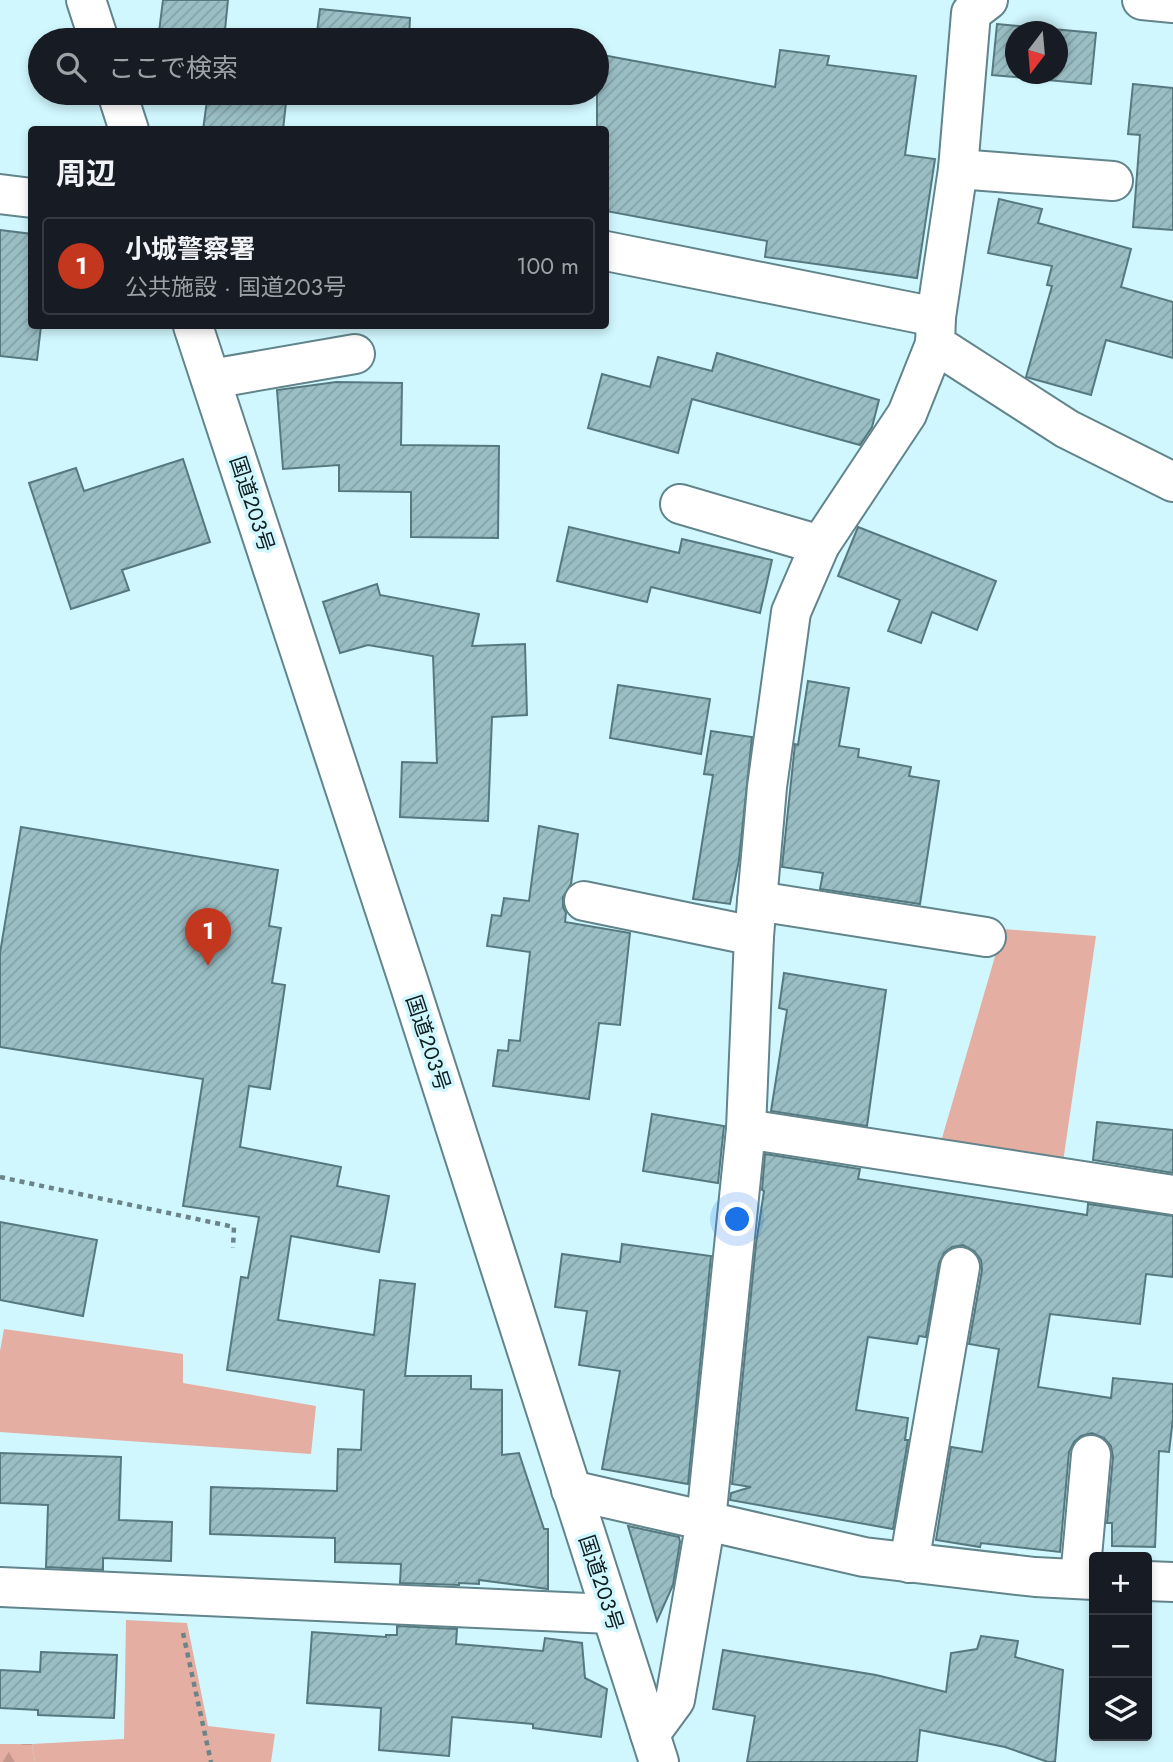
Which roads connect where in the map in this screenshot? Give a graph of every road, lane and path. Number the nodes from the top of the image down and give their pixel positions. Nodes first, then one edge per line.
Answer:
1 (86, 0) edge
2 (988, 0) edge
3 (1142, 0) edge
4 (1173, 3) edge
5 (95, 28) edge
6 (121, 105) edge
7 (128, 126) edge
8 (958, 169) junction
9 (1113, 181) dead end
10 (0, 194) edge
11 (28, 198) edge
12 (609, 252) edge
13 (194, 329) edge
14 (936, 331) junction
15 (355, 354) dead end
16 (211, 379) junction
17 (1173, 482) edge
18 (680, 504) dead end
19 (820, 545) junction
20 (584, 901) dead end
21 (755, 918) junction
22 (986, 937) dead end
23 (746, 1129) junction
24 (0, 1177) edge
25 (1173, 1195) edge
26 (233, 1248) dead end
27 (960, 1267) dead end
28 (1091, 1455) dead end
29 (571, 1490) junction
30 (706, 1520) junction
31 (909, 1563) junction
32 (1087, 1579) edge
33 (1152, 1581) edge
34 (1173, 1582) edge
35 (0, 1587) edge
36 (174, 1594) junction
37 (611, 1614) junction
38 (654, 1748) edge
39 (211, 1762) edge

1 - 5 main road
2 - 8 main road
3 - 4 main road
6 - 7 main road
8 - 9 main road
8 - 14 main road
10 - 11 main road
12 - 14 main road
13 - 16 main road, 国道203号
14 - 17 main road
14 - 19 main road
15 - 16 main road
16 - 29 main road, 国道203号
18 - 19 main road
19 - 21 main road
20 - 21 main road
21 - 22 main road
21 - 23 main road
23 - 25 main road
23 - 30 main road
24 - 26 path
27 - 31 main road
28 - 32 main road
29 - 30 main road
29 - 37 main road, 国道203号
30 - 31 main road
30 - 38 main road
31 - 32 main road
33 - 34 main road
35 - 36 main road
36 - 37 main road
36 - 39 path
37 - 38 main road, 国道203号

